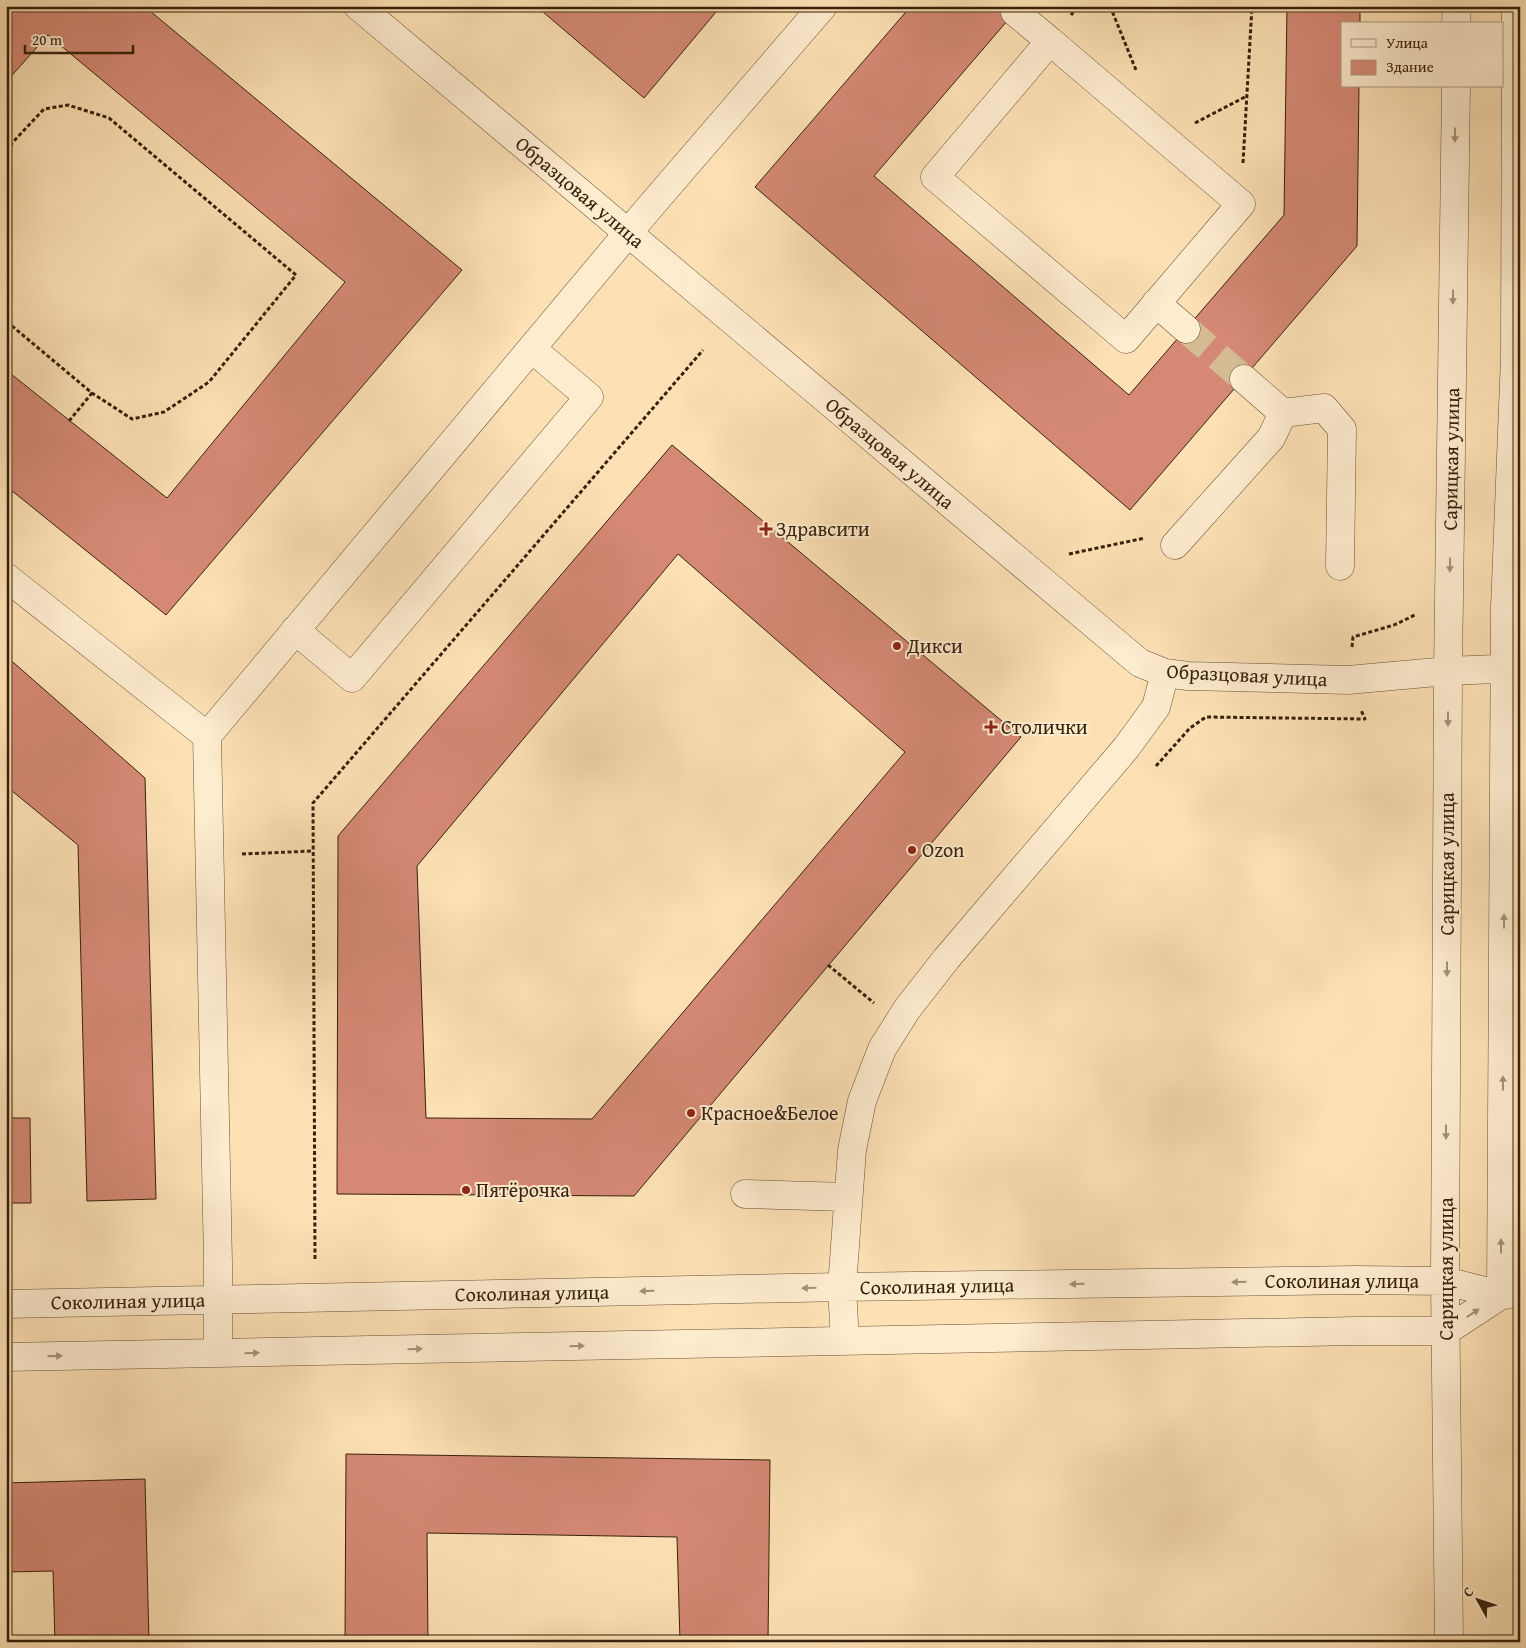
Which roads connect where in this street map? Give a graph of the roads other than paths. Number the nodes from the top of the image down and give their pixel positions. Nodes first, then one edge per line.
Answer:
1 (358, 6) edge
2 (823, 6) edge
3 (1457, 6) edge
4 (1516, 6) edge
5 (1015, 12) dead end
6 (1456, 22) edge
7 (1050, 41) junction
8 (1456, 88) edge
9 (629, 233) junction
10 (1156, 303) junction
11 (1186, 329) tunnel mouth
12 (532, 349) junction
13 (1244, 379) tunnel mouth
14 (1283, 413) junction
15 (1183, 536) road end
16 (1340, 566) dead end
17 (6, 577) edge
18 (296, 630) junction
19 (1513, 668) edge
20 (1448, 671) junction
21 (1165, 673) junction
22 (207, 736) junction
23 (745, 1194) dead end
24 (848, 1197) junction
25 (1445, 1281) junction
26 (842, 1287) junction
27 (1510, 1294) edge
28 (218, 1299) junction
29 (6, 1304) edge
30 (1446, 1331) junction
31 (845, 1341) junction
32 (218, 1353) junction
33 (6, 1358) edge
34 (1449, 1642) edge

1 - 9 street, Образцовая улица
2 - 9 street
3 - 6 street
4 - 19 street
5 - 7 street
7 - 10 street
7 - 10 street
8 -> 20 street, Сарицкая улица
9 - 12 street
9 - 21 street, Образцовая улица
10 - 11 street
12 - 18 street
12 - 18 street
13 - 14 street
14 - 15 street
14 - 16 street
17 - 22 street
18 - 22 street
19 - 20 street, Образцовая улица
27 -> 19 street
20 - 21 street, Образцовая улица
20 -> 25 street, Сарицкая улица
21 - 24 street
22 - 28 street
23 - 24 street
24 - 26 street
25 -> 26 street, Соколиная улица
25 - 27 street, Соколиная улица
25 - 30 street, Сарицкая улица
26 -> 28 street, Соколиная улица
26 - 31 street
30 -> 27 street
28 - 29 street, Соколиная улица
28 - 32 street
30 - 31 street
30 - 34 street, Сарицкая улица
32 -> 31 street
33 -> 32 street

